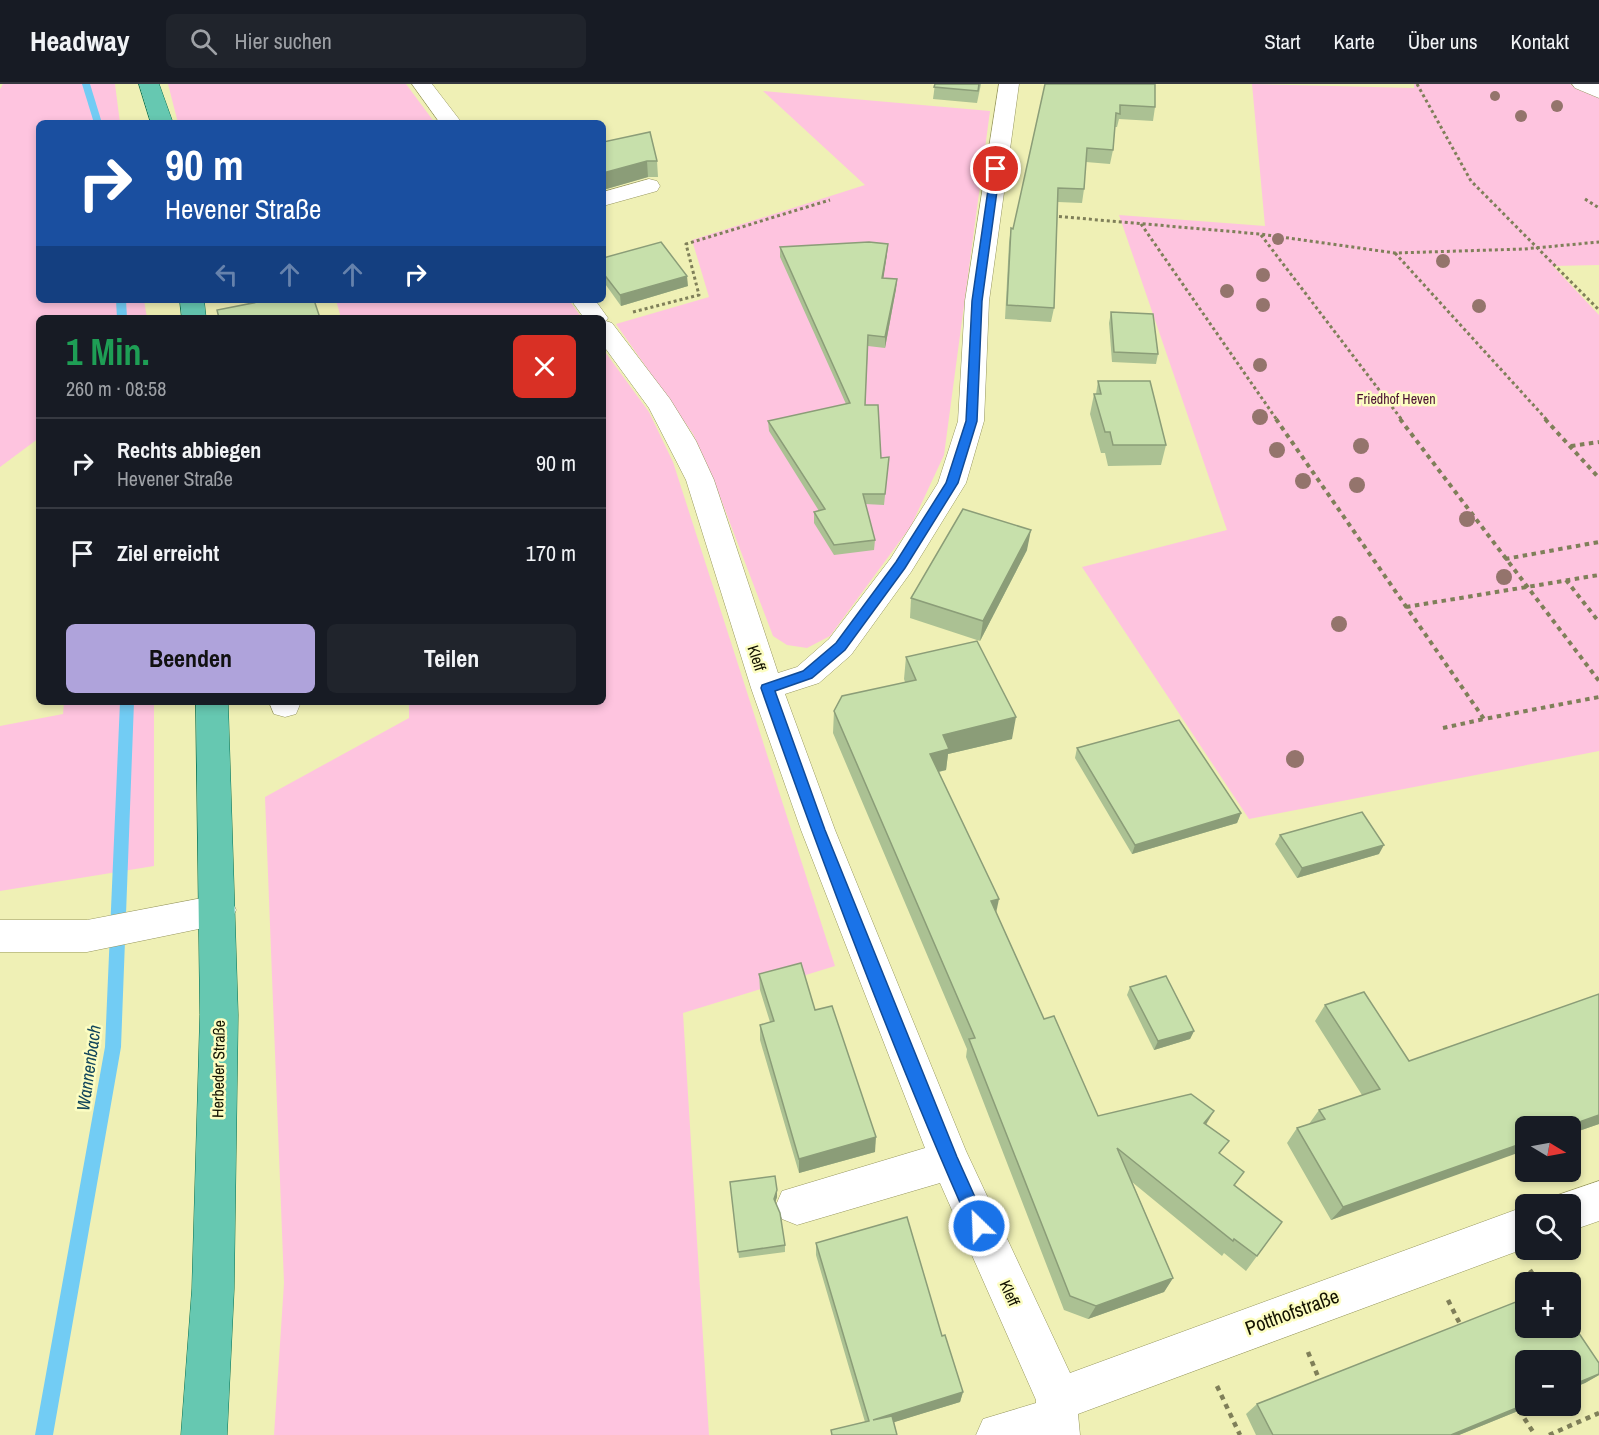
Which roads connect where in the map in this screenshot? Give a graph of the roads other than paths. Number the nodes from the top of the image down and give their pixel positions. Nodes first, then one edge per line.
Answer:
1 (149, 84) edge
2 (422, 84) edge
3 (1009, 84) edge
4 (1582, 84) edge
5 (1599, 92) edge
6 (161, 120) edge
7 (449, 120) edge
8 (649, 186) dead end
9 (606, 198) edge
10 (614, 321) edge
11 (767, 688) junction
12 (212, 705) edge
13 (218, 910) junction
14 (1, 940) edge
15 (950, 1160) junction
16 (1599, 1201) edge
17 (797, 1205) dead end
18 (1581, 1207) edge
19 (1515, 1231) edge
20 (1057, 1418) edge
21 (204, 1435) edge
22 (999, 1435) edge

1 - 6 main road
2 - 7 street
3 - 11 street
4 - 5 street
8 - 9 street
10 - 11 street, Kleff
11 - 15 street, Kleff
12 - 13 main road, Herbeder Straße
13 - 14 street
13 - 21 main road, Herbeder Straße
15 - 17 street
15 - 20 street, Kleff
16 - 18 street
19 - 20 street, Potthofstraße
20 - 22 street, Potthofstraße

